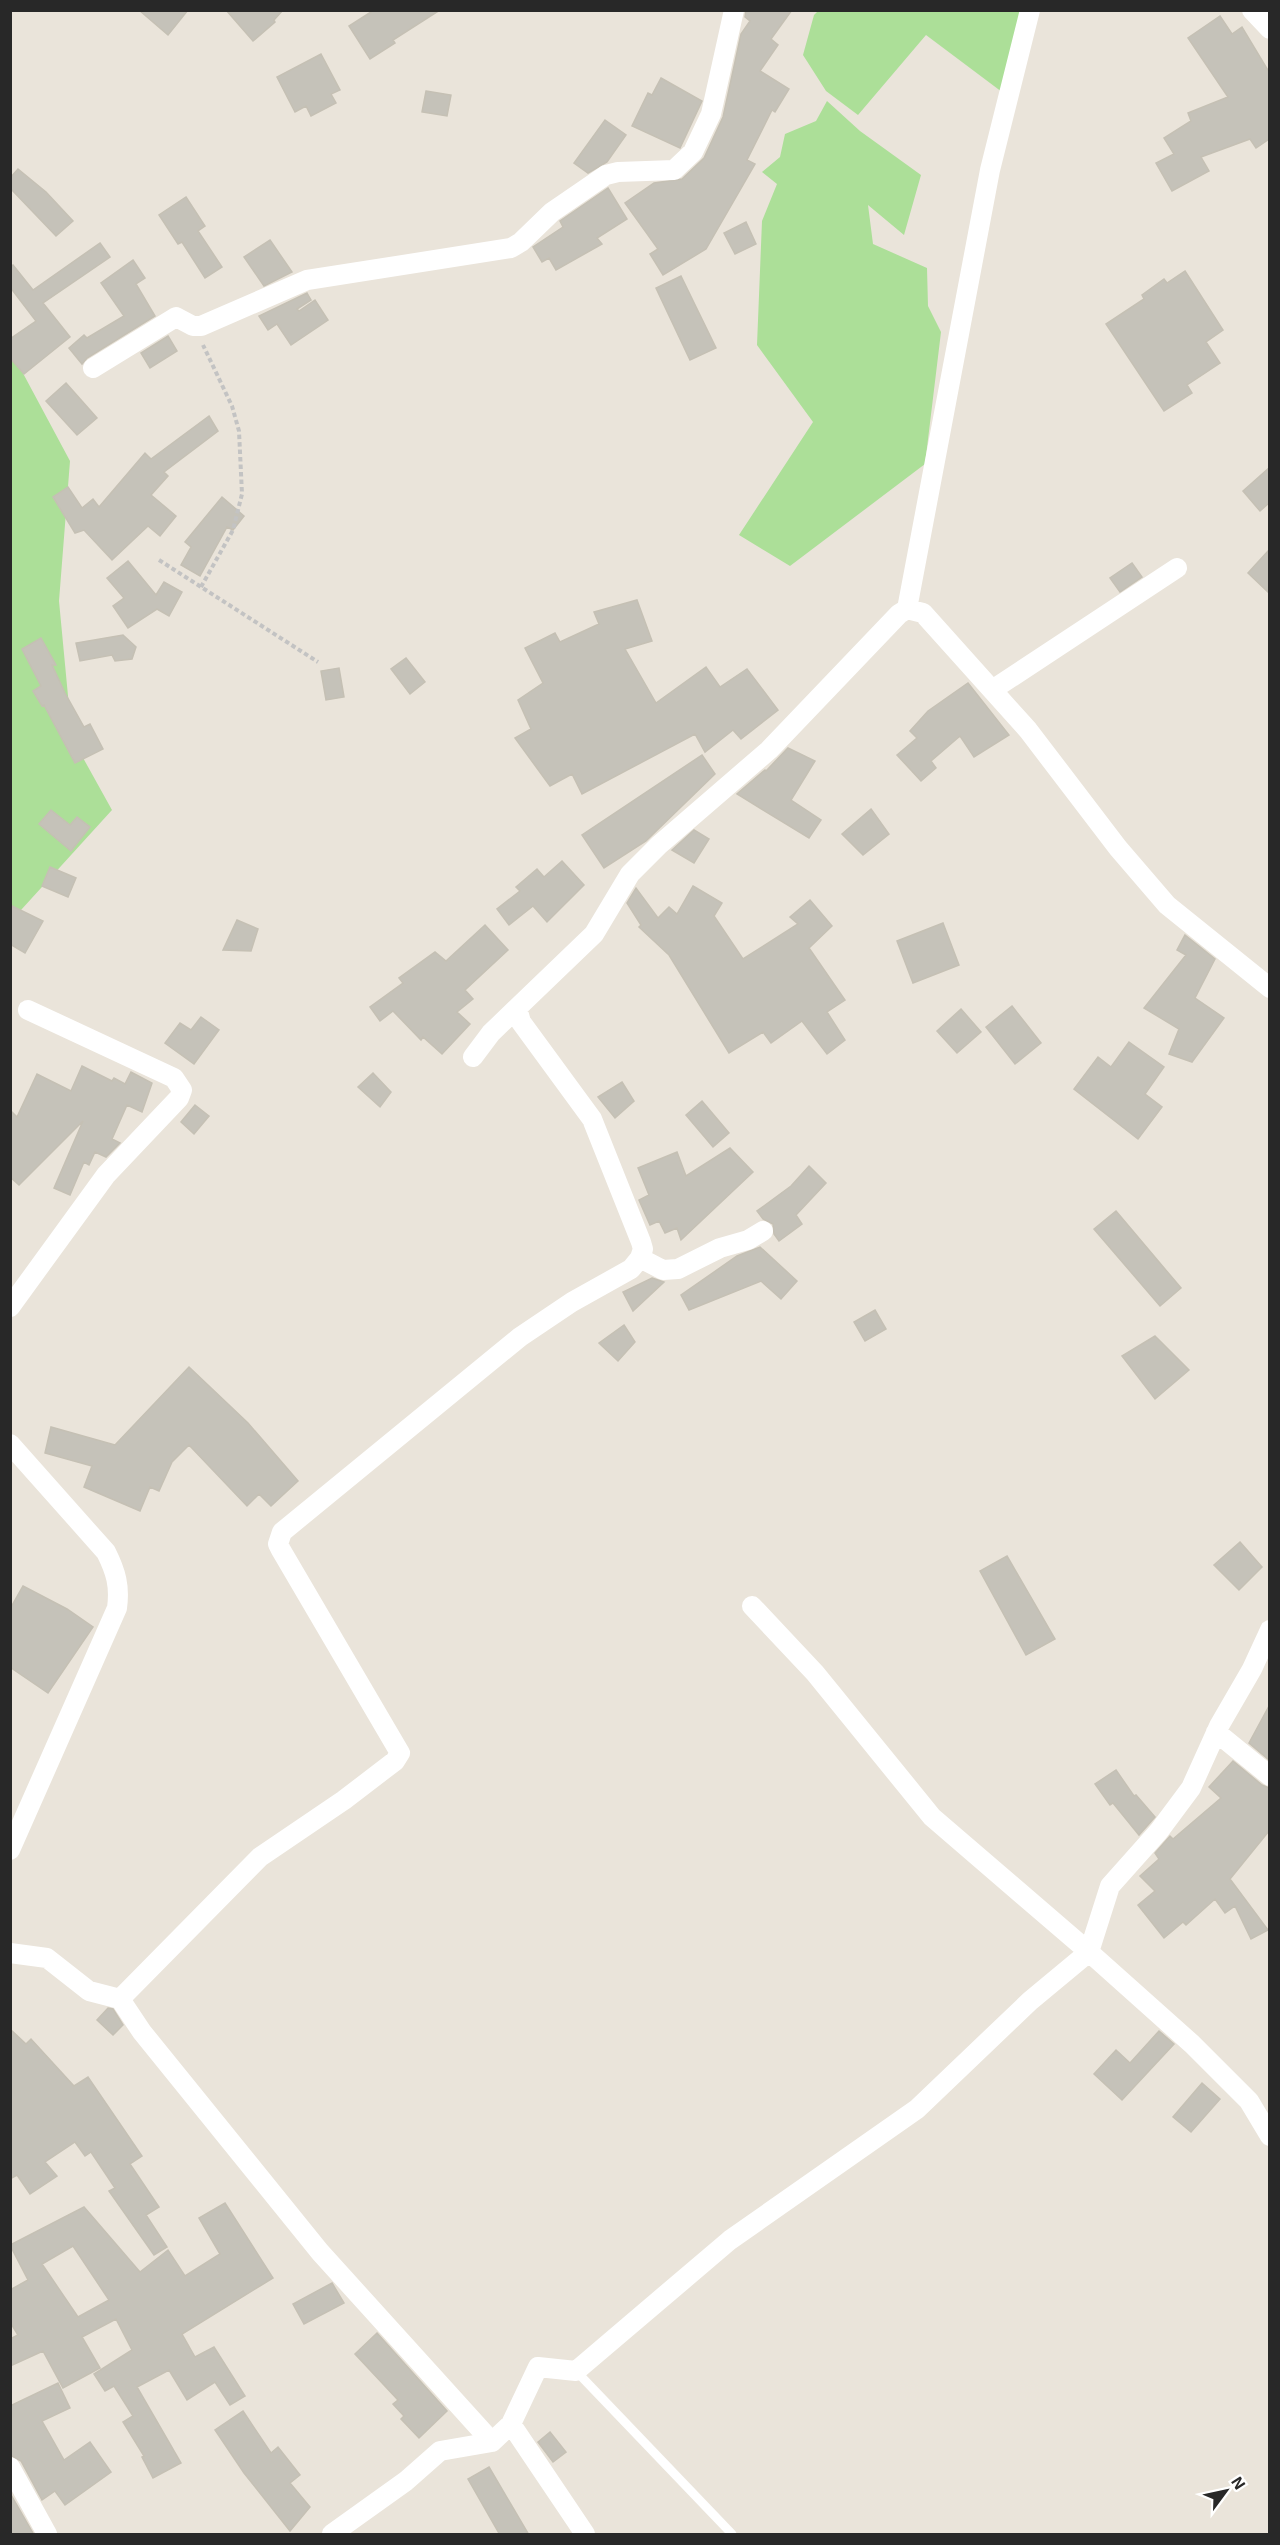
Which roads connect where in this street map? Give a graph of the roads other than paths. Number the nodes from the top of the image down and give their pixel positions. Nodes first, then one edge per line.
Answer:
1 (734, 10) edge
2 (1030, 10) edge
3 (1252, 10) edge
4 (1269, 29) edge
5 (93, 368) dead end
6 (1177, 568) dead end
7 (907, 609) junction
8 (992, 690) junction
9 (1269, 988) edge
10 (517, 1008) junction
11 (28, 1010) dead end
12 (473, 1057) dead end
13 (763, 1231) dead end
14 (640, 1258) junction
15 (10, 1307) edge
16 (10, 1444) edge
17 (752, 1606) dead end
18 (1269, 1630) edge
19 (1263, 1663) edge
20 (1216, 1732) junction
21 (1269, 1776) edge
22 (10, 1850) edge
23 (1089, 1952) junction
24 (10, 1953) edge
25 (120, 1999) junction
26 (1269, 2136) edge
27 (576, 2371) junction
28 (511, 2424) junction
29 (492, 2442) junction
30 (10, 2467) edge
31 (47, 2535) edge
32 (332, 2535) edge
33 (585, 2535) edge
34 (732, 2535) edge

1 - 5 street
2 - 7 street
3 - 4 street
6 - 8 street
7 - 8 street
7 - 10 street
8 - 9 street
10 - 12 street
10 - 14 street
11 - 15 street
13 - 14 street
14 - 25 street
16 - 22 street
17 - 23 street
18 - 19 street
19 - 20 street
20 - 21 street
20 - 23 street
23 - 26 street
23 - 27 street
24 - 25 street
25 - 29 street
27 - 28 street
27 - 34 lane
28 - 29 street
28 - 33 street
29 - 32 street
30 - 31 street

